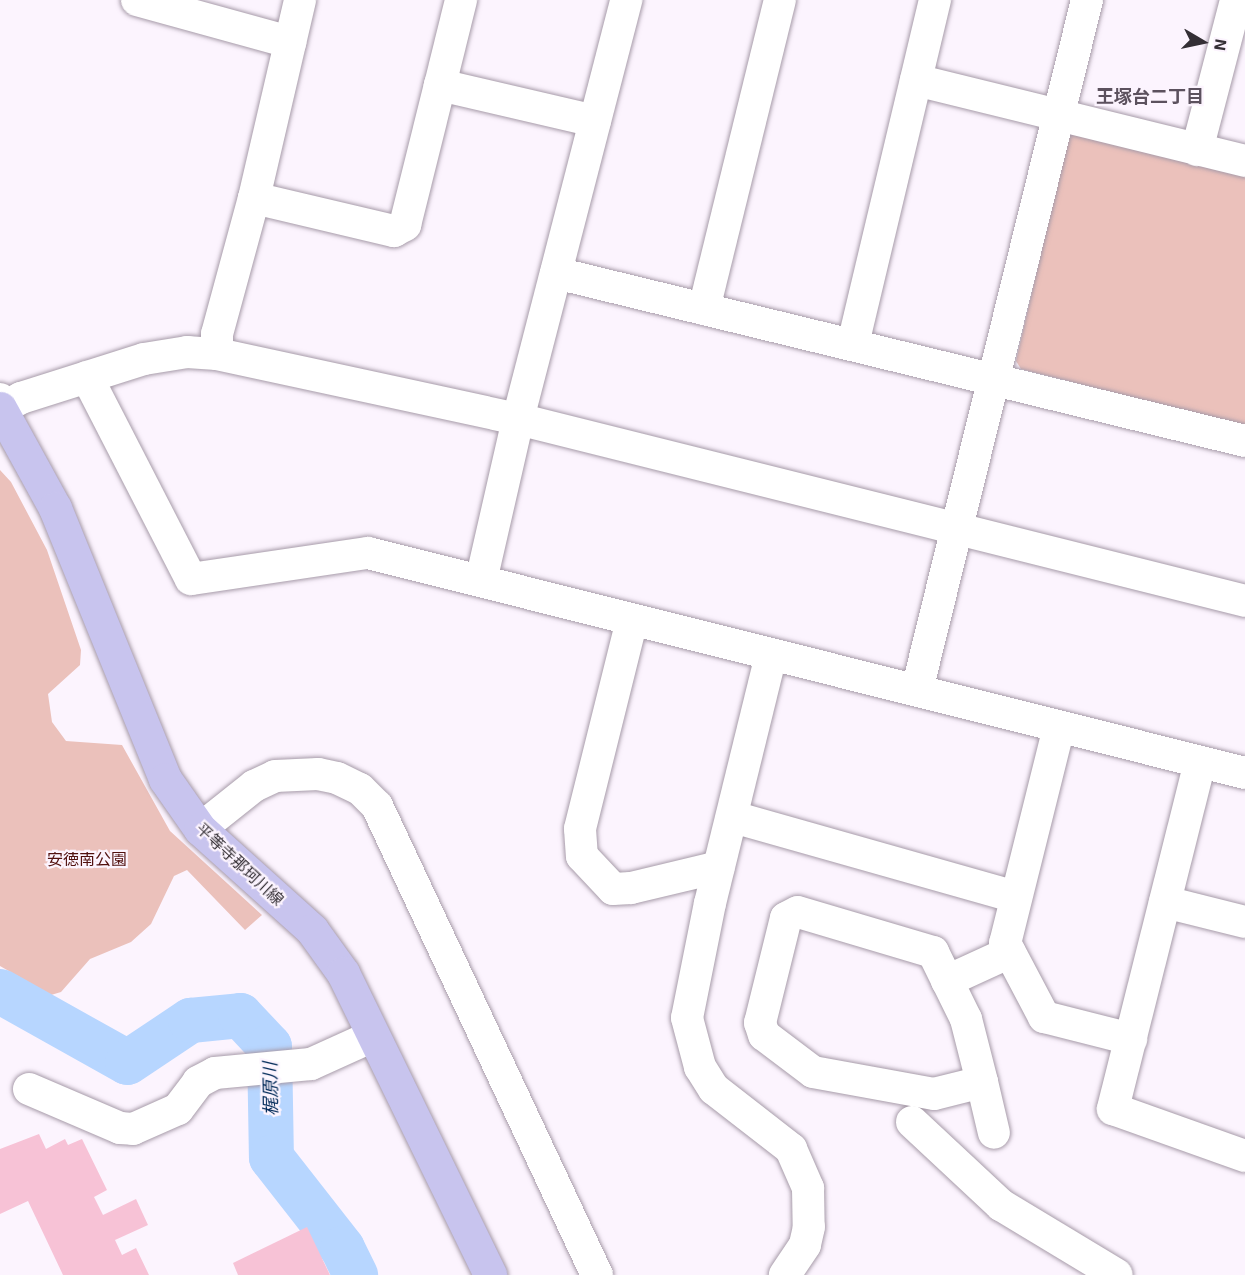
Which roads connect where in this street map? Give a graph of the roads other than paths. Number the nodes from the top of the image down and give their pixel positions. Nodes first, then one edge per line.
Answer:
1 (137, 0) edge
2 (300, 0) edge
3 (461, 0) edge
4 (626, 0) edge
5 (780, 0) edge
6 (935, 0) edge
7 (1087, 0) edge
8 (1236, 0) edge
9 (290, 42) junction
10 (916, 80) junction
11 (440, 85) junction
12 (1058, 116) junction
13 (595, 121) junction
14 (1197, 150) junction
15 (1245, 161) edge
16 (254, 198) junction
17 (556, 273) junction
18 (704, 309) junction
19 (853, 345) junction
20 (217, 354) junction
21 (87, 377) junction
22 (992, 378) junction
23 (1, 405) edge
24 (518, 419) junction
25 (1245, 441) edge
26 (958, 530) junction
27 (481, 581) junction
28 (1245, 601) edge
29 (632, 620) junction
30 (771, 656) junction
31 (917, 690) junction
32 (1059, 727) junction
33 (1200, 762) junction
34 (1245, 773) edge
35 (733, 817) junction
36 (200, 829) junction
37 (719, 867) junction
38 (1016, 897) junction
39 (1165, 902) junction
40 (1245, 922) edge
41 (1010, 952) junction
42 (947, 981) junction
43 (373, 1036) junction
44 (1131, 1039) junction
45 (982, 1082) junction
46 (29, 1089) dead end
47 (912, 1122) dead end
48 (994, 1133) dead end
49 (1245, 1156) edge
50 (490, 1275) edge
51 (597, 1275) edge
52 (785, 1275) edge
53 (1116, 1275) edge

1 - 9 street
2 - 9 street
3 - 11 street
4 - 13 street
5 - 18 street
6 - 10 street
7 - 12 street
8 - 14 street
9 - 16 street
10 - 12 street
10 - 19 street
11 - 13 street
11 - 16 street
12 - 14 street
12 - 22 street
13 - 17 street
14 - 15 street
16 - 20 street
17 - 18 street
17 - 24 street
18 - 19 street
19 - 22 street
20 - 21 street
20 - 24 street
21 - 23 street
21 - 27 street
22 - 25 street
22 - 26 street
23 - 36 main road, 平等寺那珂川線
24 - 26 street
24 - 27 street
26 - 28 street
26 - 31 street
27 - 29 street
29 - 30 street
29 - 37 street
30 - 31 street
30 - 35 street
31 - 32 street
32 - 33 street
32 - 38 street
33 - 34 street
33 - 39 street
35 - 37 street
35 - 38 street
36 - 43 main road, 平等寺那珂川線
36 - 51 street
37 - 52 street
38 - 41 street
39 - 40 street
39 - 44 street
41 - 42 street
41 - 44 street
42 - 45 street
42 - 45 street
43 - 46 street
43 - 50 main road, 平等寺那珂川線
44 - 49 street
45 - 48 street
47 - 53 street

